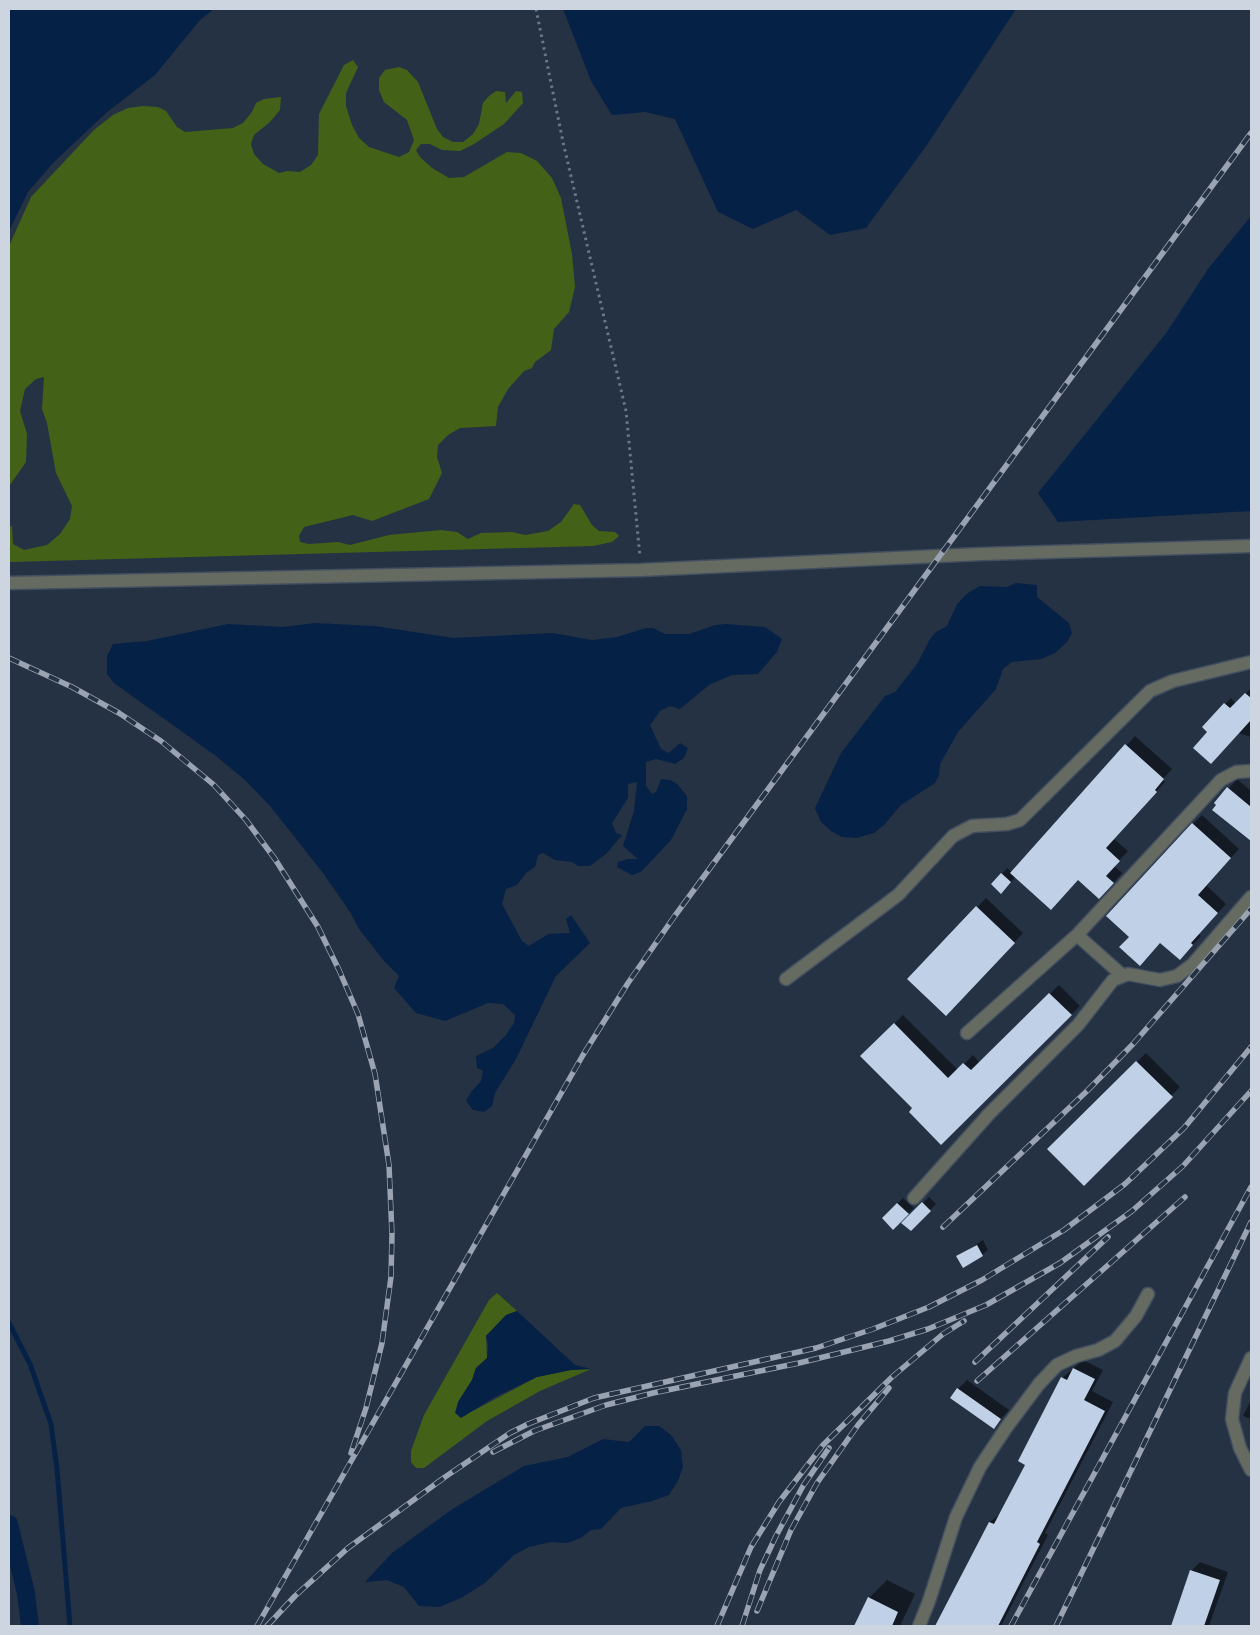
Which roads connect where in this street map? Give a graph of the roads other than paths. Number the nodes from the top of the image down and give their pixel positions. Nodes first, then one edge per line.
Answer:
1 (1251, 546) edge
2 (9, 582) edge
3 (1251, 662) edge
4 (1251, 771) edge
5 (1251, 897) edge
6 (1076, 935) junction
7 (1122, 975) junction
8 (786, 979) dead end
9 (967, 1033) dead end
10 (914, 1198) dead end
11 (1148, 1294) dead end
12 (1251, 1358) edge
13 (1251, 1470) edge
14 (919, 1626) edge

1 - 2 street
3 - 8 street
4 - 6 street
5 - 7 street
6 - 7 street
6 - 9 street
7 - 10 street
11 - 14 street
12 - 13 street

